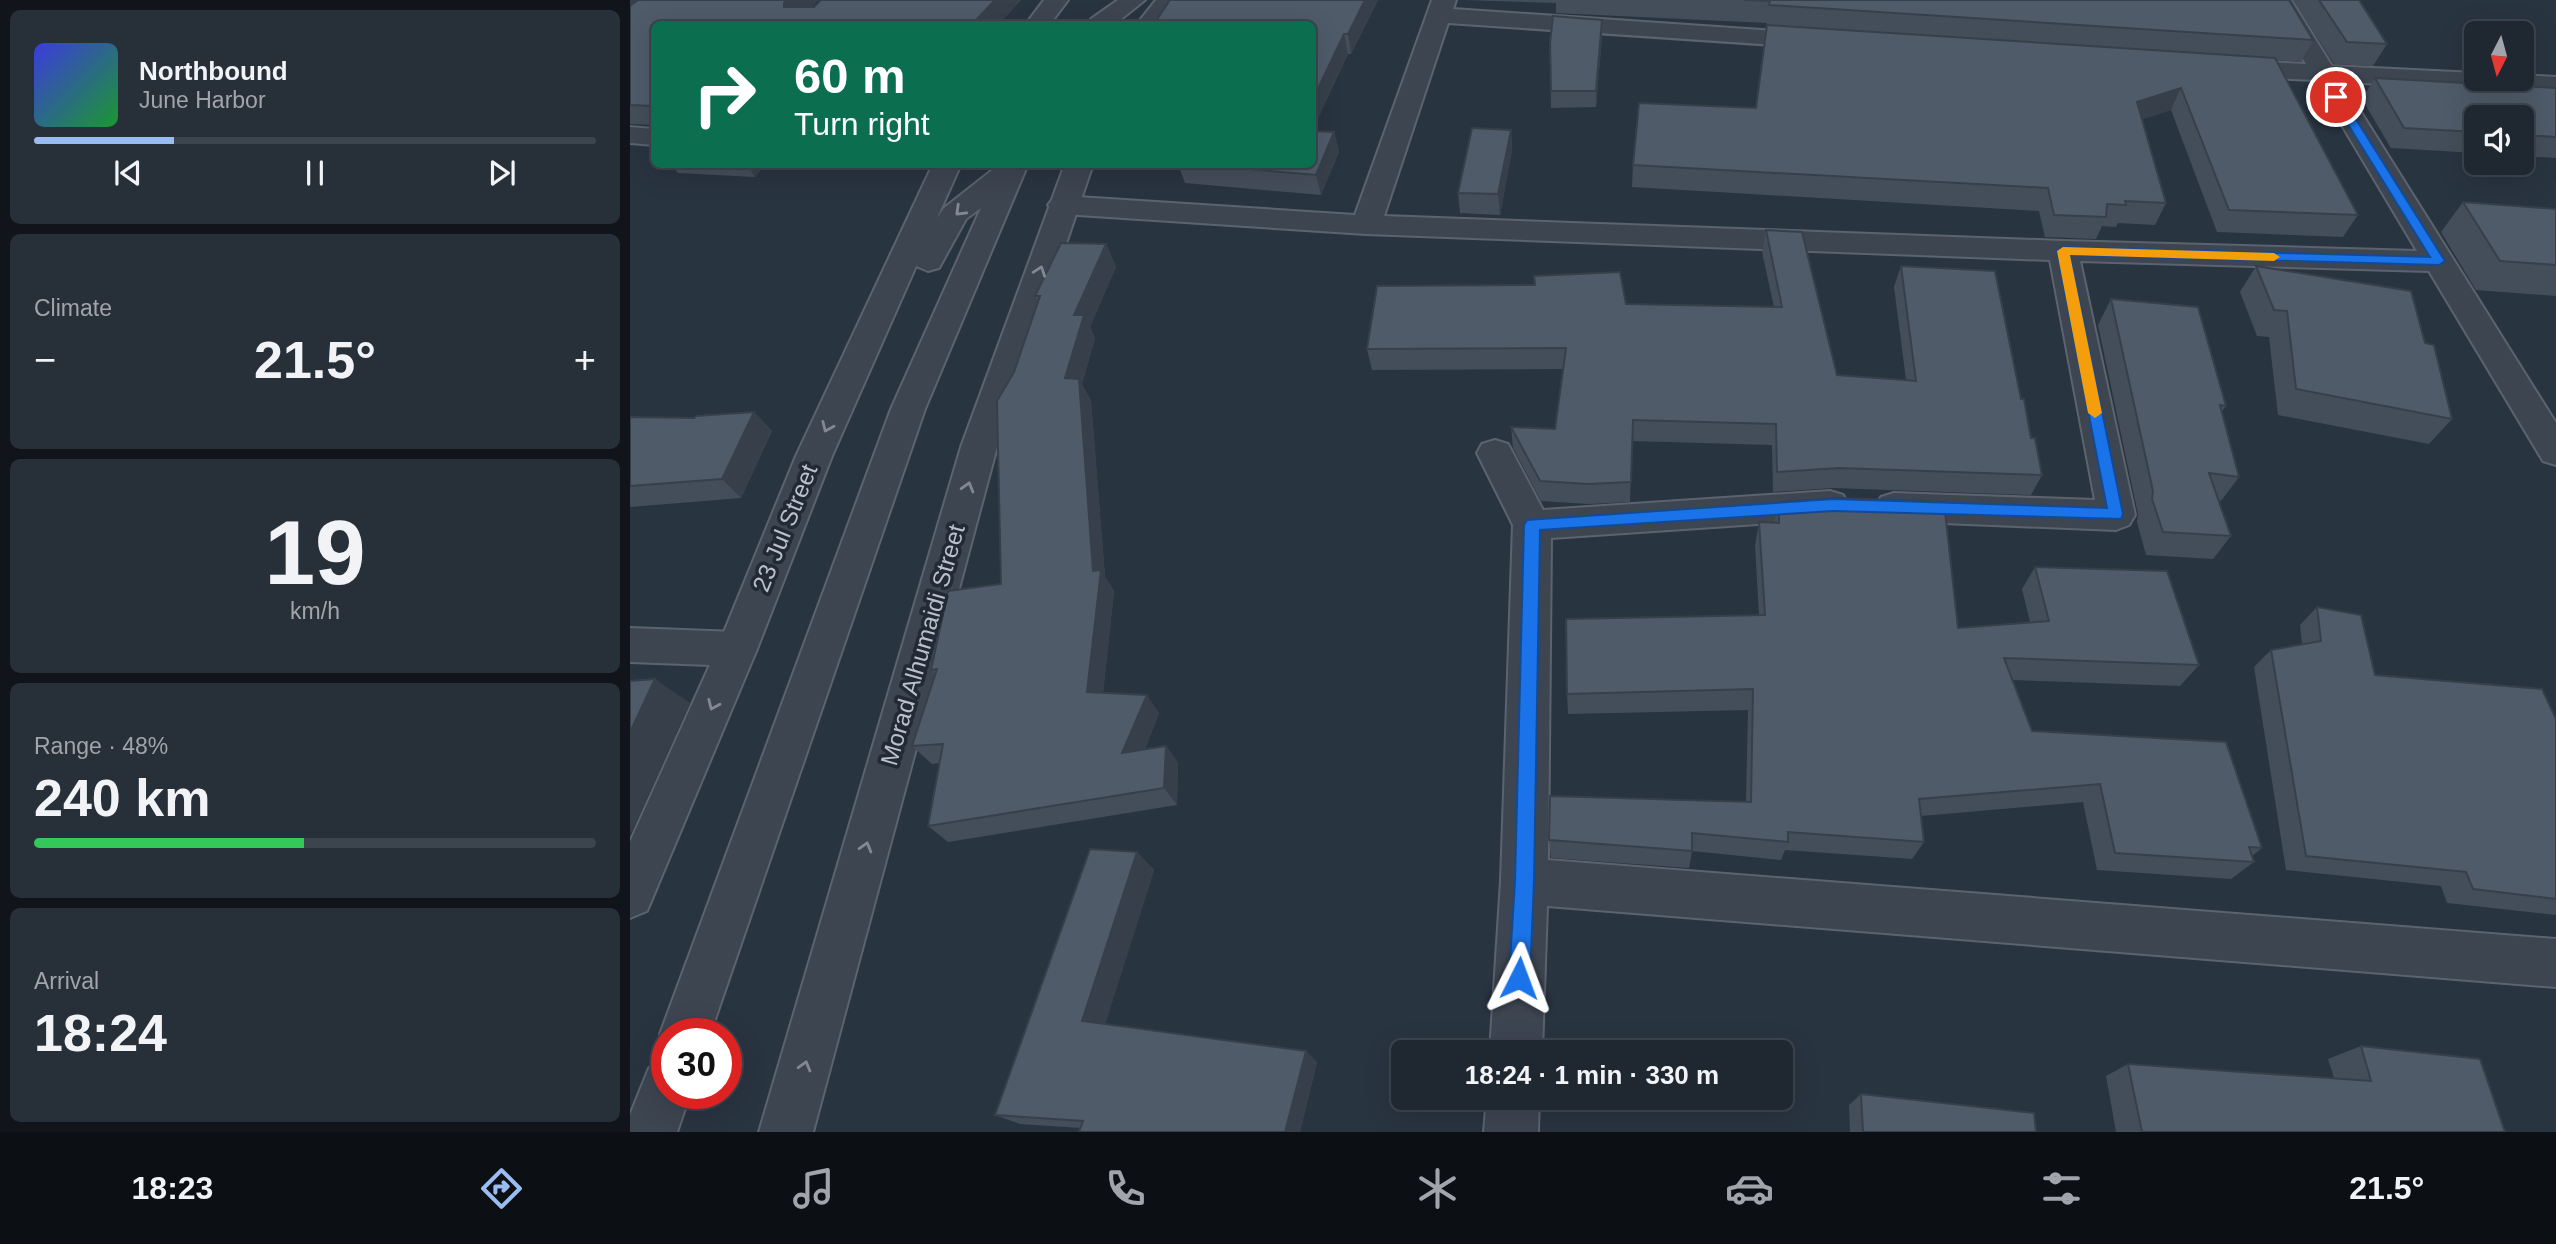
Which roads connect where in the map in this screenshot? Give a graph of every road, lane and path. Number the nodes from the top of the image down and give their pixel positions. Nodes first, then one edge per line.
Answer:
1 (1056, 0) edge
2 (1107, 0) edge
3 (1133, 0) edge
4 (1168, 0) edge
5 (2279, 0) edge
6 (1440, 8) edge
7 (1040, 21) edge
8 (1090, 21) edge
9 (1104, 21) edge
10 (1151, 21) edge
11 (1838, 42) edge
12 (2197, 66) edge
13 (2322, 74) junction
14 (2556, 85) edge
15 (630, 135) edge
16 (651, 137) edge
17 (945, 168) edge
18 (1013, 168) edge
19 (1014, 168) edge
20 (1077, 168) edge
21 (1063, 205) junction
22 (1366, 225) junction
23 (2063, 251) junction
24 (2439, 261) junction
25 (842, 394) junction
26 (2556, 452) edge
27 (1495, 453) dead end
28 (1532, 525) junction
29 (630, 645) edge
30 (737, 649) junction
31 (1524, 881) junction
32 (630, 895) edge
33 (2556, 963) edge
34 (691, 1018) edge
35 (1517, 1040) edge
36 (658, 1109) edge
37 (1512, 1110) edge
38 (650, 1132) edge
39 (786, 1132) edge
40 (1511, 1132) edge

1 - 7 street
2 - 8 street
3 - 9 street
4 - 10 street
5 - 13 street
6 - 11 street
6 - 22 street
12 - 13 street
13 - 14 street
13 - 24 street
15 - 16 street
17 - 25 street, 23 Jul Street
18 -> 25 street
19 - 34 street
20 - 21 street, Morad Alhumaidi Street
21 - 22 street
39 -> 21 street, Morad Alhumaidi Street
22 - 23 street
23 - 24 street
23 - 28 street
24 - 26 street
25 -> 30 street, 23 Jul Street
27 - 28 street
28 - 31 street
29 - 30 street
30 -> 32 street, 23 Jul Street
31 - 33 street
31 - 35 street
36 - 38 street
37 - 40 street

